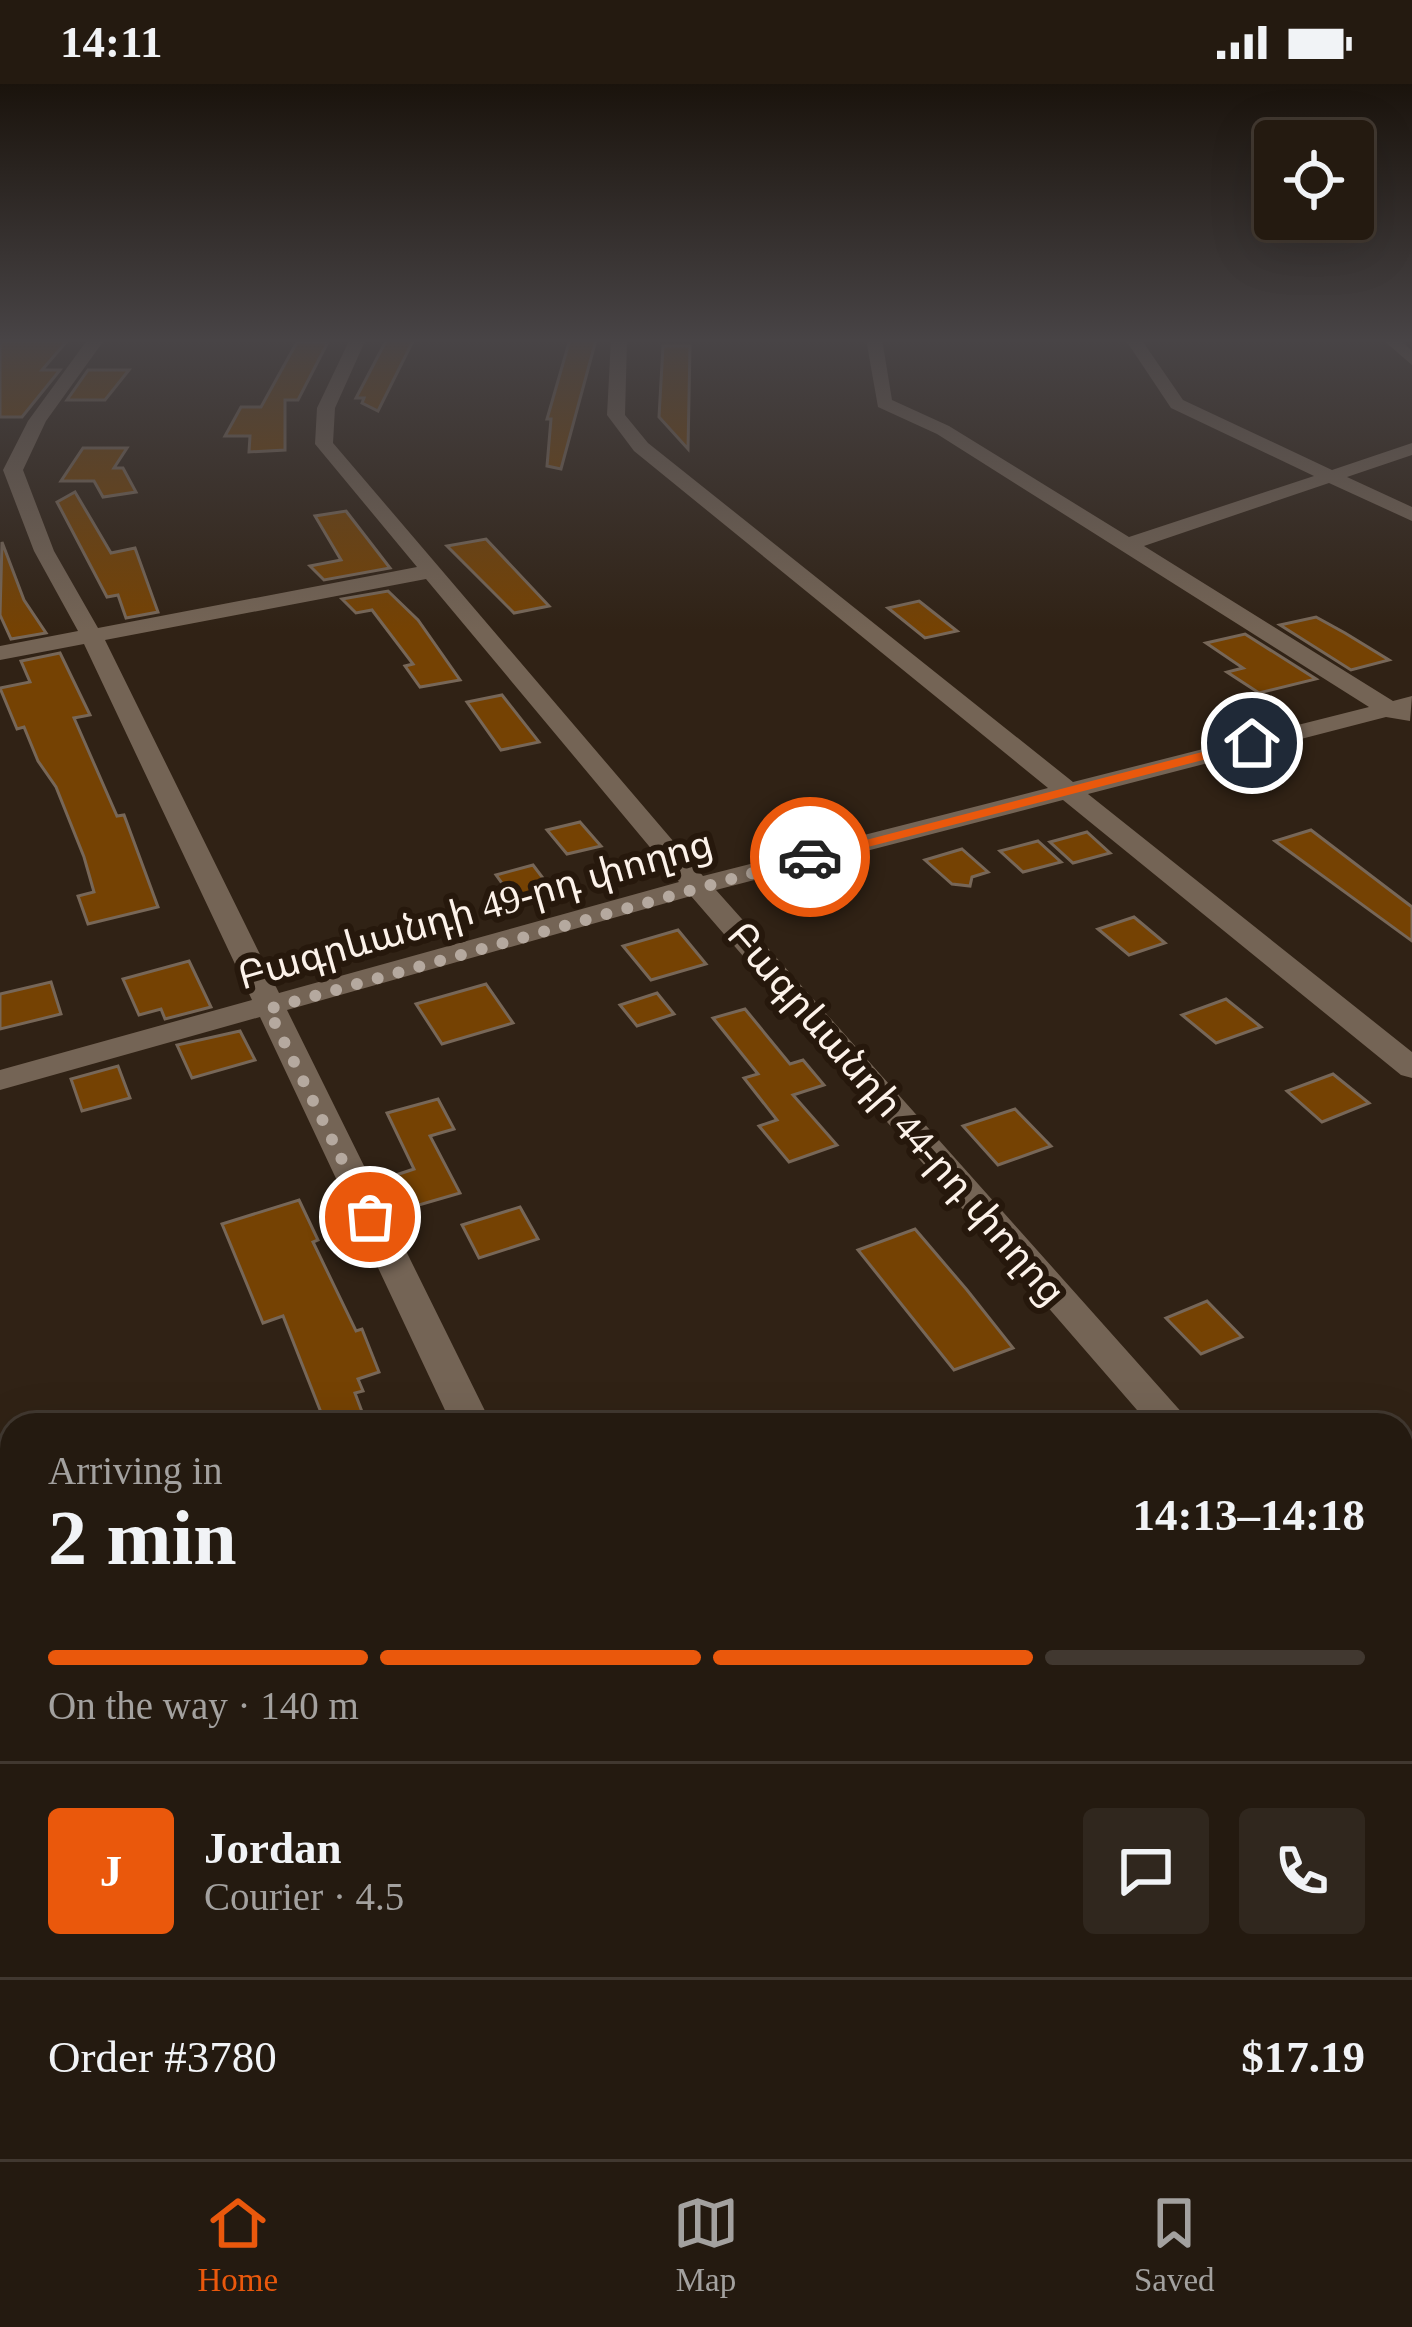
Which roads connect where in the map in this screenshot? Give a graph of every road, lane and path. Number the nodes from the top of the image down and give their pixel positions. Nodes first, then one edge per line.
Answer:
1 (30, 436) edge
2 (324, 436) edge
3 (632, 436) edge
4 (953, 436) edge
5 (1248, 436) edge
6 (1412, 449) edge
7 (1337, 476) junction
8 (1412, 514) edge
9 (1130, 544) junction
10 (427, 572) junction
11 (92, 635) junction
12 (0, 653) edge
13 (1405, 711) edge
14 (1067, 789) junction
15 (697, 886) junction
16 (268, 1009) junction
17 (1412, 1068) edge
18 (0, 1080) edge
19 (466, 1413) edge
20 (1162, 1413) edge

1 - 11 street
2 - 10 street, Բագրևանդի 44-րդ փողոց
3 - 14 street
4 - 9 street
5 - 7 street
6 - 7 street
7 - 8 street
7 - 9 street
9 - 13 street
10 - 11 street
10 - 15 street, Բագրևանդի 44-րդ փողոց
11 - 12 street
11 - 16 street
13 - 14 street, Բագրևանդի 49-րդ փողոց
14 - 15 street, Բագրևանդի 49-րդ փողոց
14 - 17 street
15 - 16 street, Բագրևանդի 49-րդ փողոց
15 - 20 street, Բագրևանդի 44-րդ փողոց
16 - 18 street, Բագրևանդի 49-րդ փողոց
16 - 19 street

